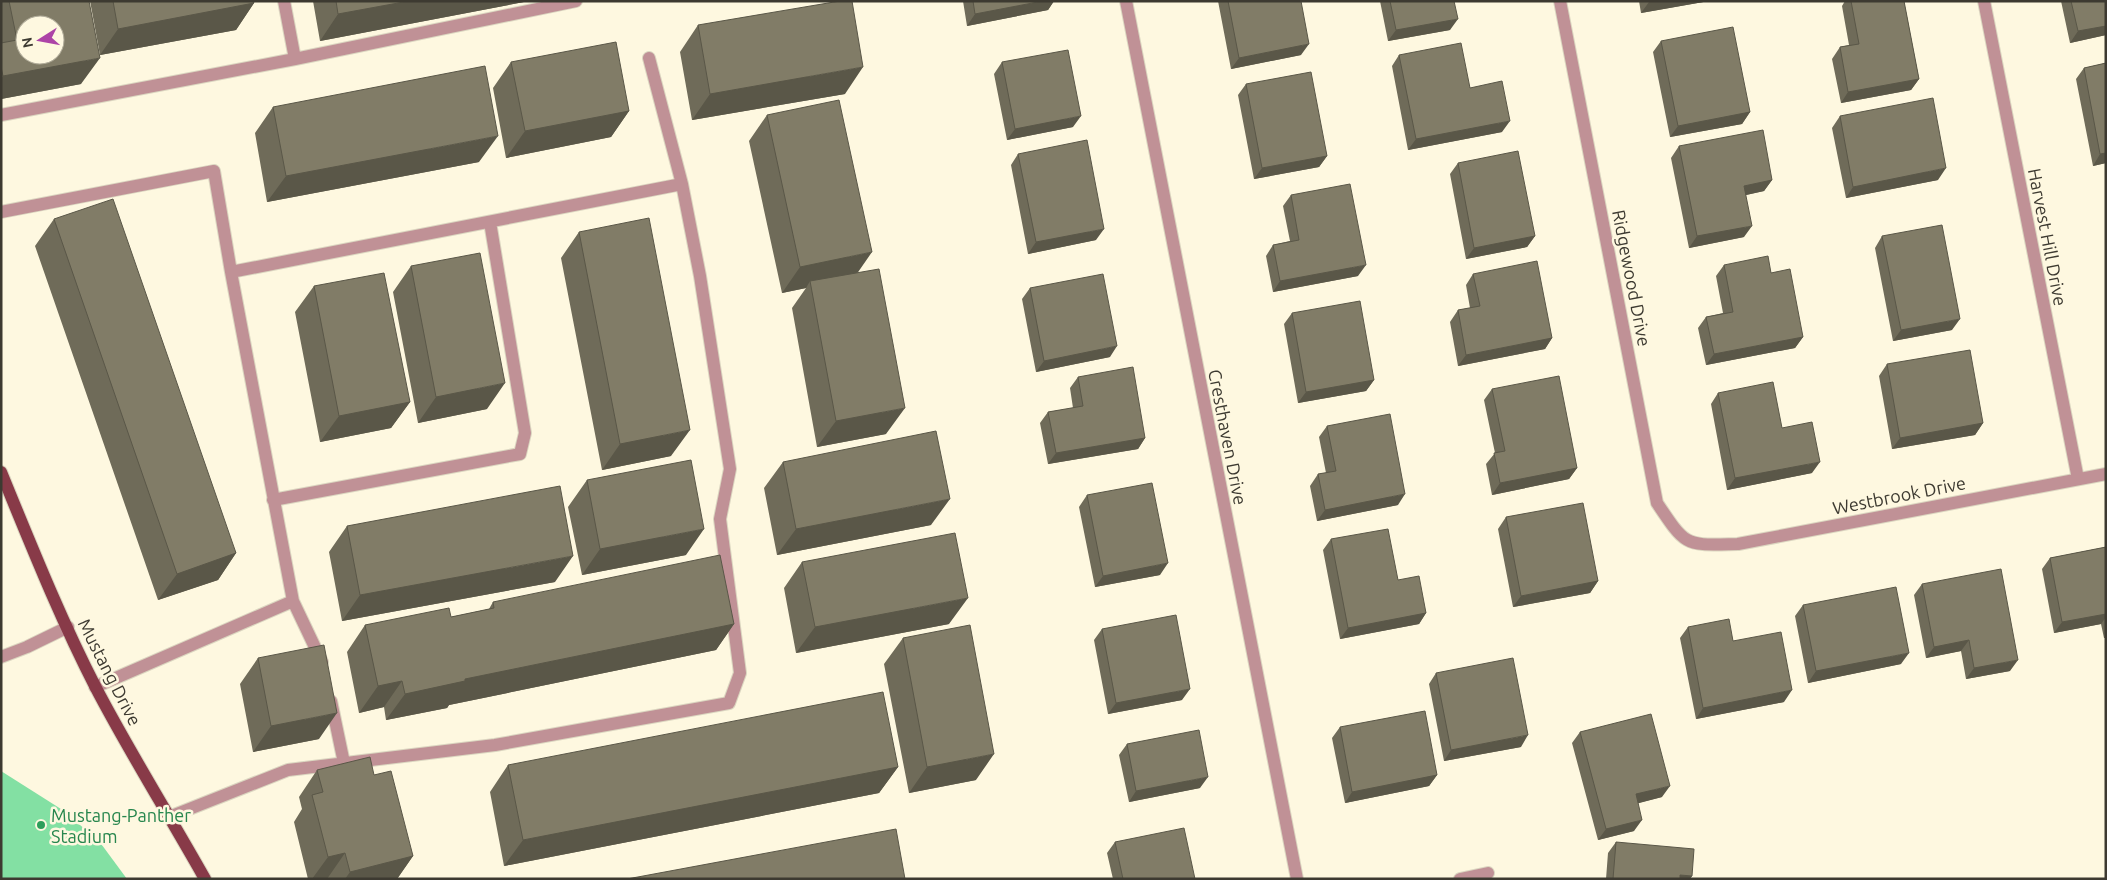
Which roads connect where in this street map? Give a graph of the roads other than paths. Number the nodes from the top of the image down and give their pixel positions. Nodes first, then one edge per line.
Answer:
1 (284, 1) edge
2 (576, 1) edge
3 (1126, 1) edge
4 (1560, 1) edge
5 (1984, 1) edge
6 (649, 58) dead end
7 (295, 59) junction
8 (1, 114) edge
9 (682, 184) junction
10 (1, 212) edge
11 (490, 222) junction
12 (231, 272) junction
13 (1, 472) edge
14 (2106, 474) edge
15 (2078, 479) junction
16 (273, 500) junction
17 (1698, 545) joint
18 (292, 601) junction
19 (68, 627) junction
20 (1, 657) edge
21 (96, 687) junction
22 (344, 763) junction
23 (170, 817) junction
24 (1488, 874) dead end
25 (205, 879) edge
26 (1297, 879) edge
27 (1460, 879) edge

1 - 7 street
2 - 7 street
3 - 26 street, Cresthaven Drive
4 - 17 street, Ridgewood Drive
5 - 15 street, Harvest Hill Drive
6 - 9 street
7 - 8 street
9 - 11 street
9 - 22 street
10 - 12 street
11 - 12 street
11 - 16 street
12 - 16 street
13 - 19 main road, Mustang Drive
14 - 15 street, Westbrook Drive
15 - 17 street, Westbrook Drive
16 - 18 street
18 - 21 street
18 - 22 street
19 - 20 street
19 - 21 main road, Mustang Drive
21 - 23 main road, Mustang Drive
22 - 23 street
23 - 25 main road, Mustang Drive
24 - 27 street

